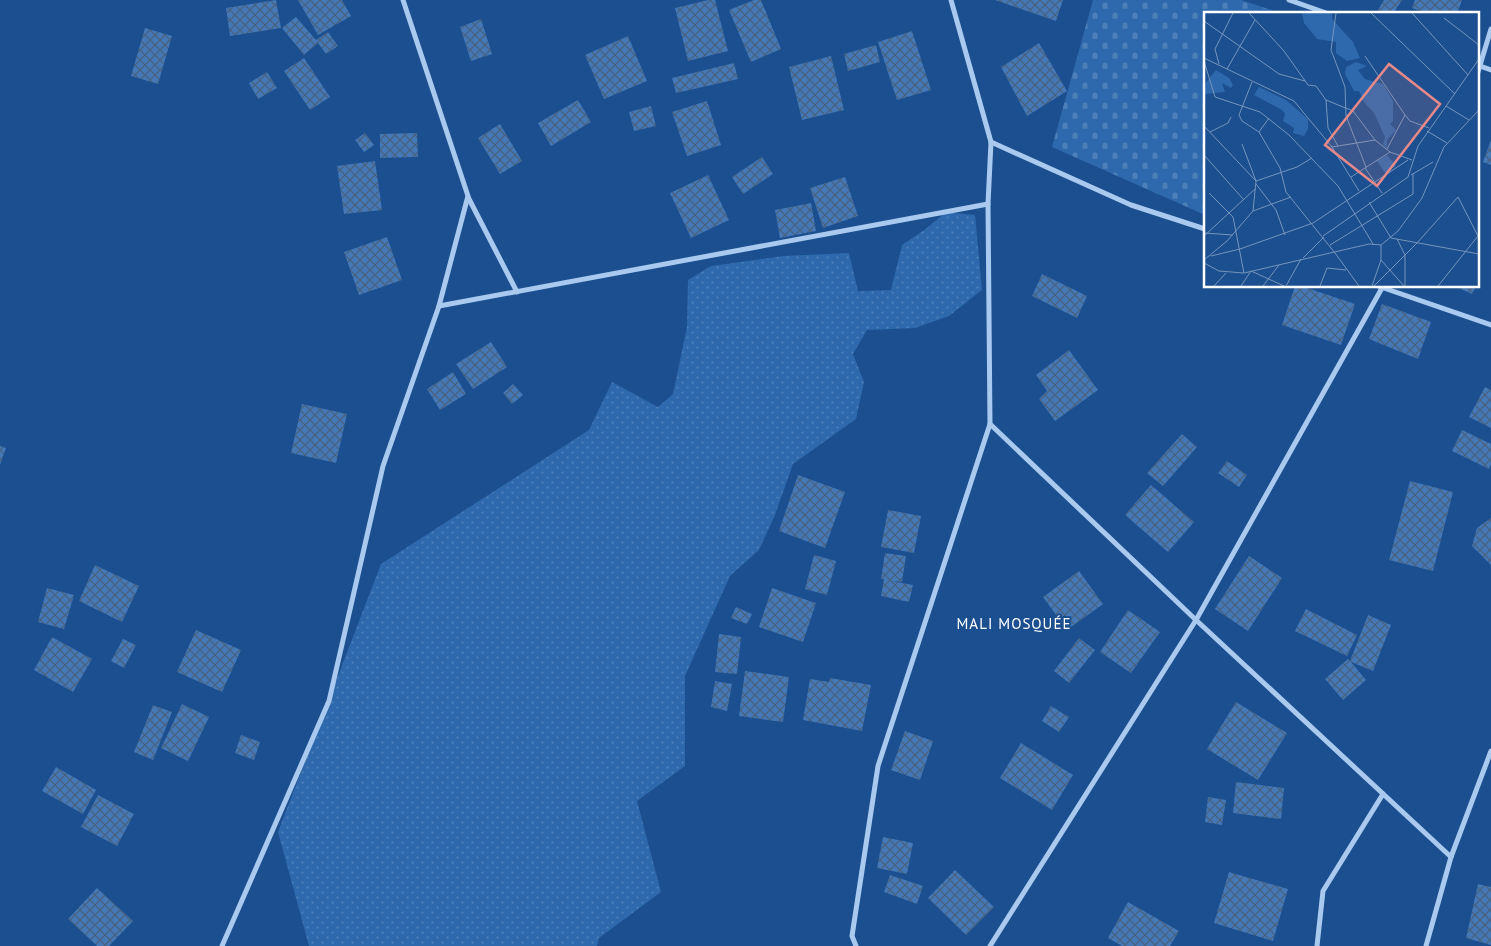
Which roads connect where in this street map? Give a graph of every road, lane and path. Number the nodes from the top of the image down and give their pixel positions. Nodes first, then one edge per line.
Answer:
1 (403, 0) edge
2 (951, 0) edge
3 (1289, 0) edge
4 (1323, 12) edge
5 (1491, 28) edge
6 (1479, 65) edge
7 (1491, 70) edge
8 (991, 142) junction
9 (468, 196) junction
10 (988, 204) junction
11 (1204, 229) edge
12 (1379, 288) edge
13 (1383, 288) edge
14 (1401, 288) edge
15 (517, 292) junction
16 (1399, 294) junction
17 (439, 306) junction
18 (1491, 325) edge
19 (990, 424) junction
20 (1196, 620) junction
21 (1491, 751) edge
22 (1383, 794) junction
23 (1451, 858) junction
24 (222, 946) edge
25 (856, 946) edge
26 (990, 946) edge
27 (1317, 946) edge
28 (1426, 946) edge

1 - 9 street
2 - 8 street
3 - 4 street
5 - 6 street
6 - 7 street
8 - 10 street
8 - 11 street
9 - 15 street
9 - 17 street
10 - 15 street
10 - 19 street
12 - 20 street
13 - 16 street
14 - 16 street
15 - 17 street
16 - 18 street
17 - 24 street
19 - 20 street
19 - 25 street
20 - 22 street
20 - 26 street
21 - 23 street
22 - 23 street
22 - 27 street
23 - 28 street

